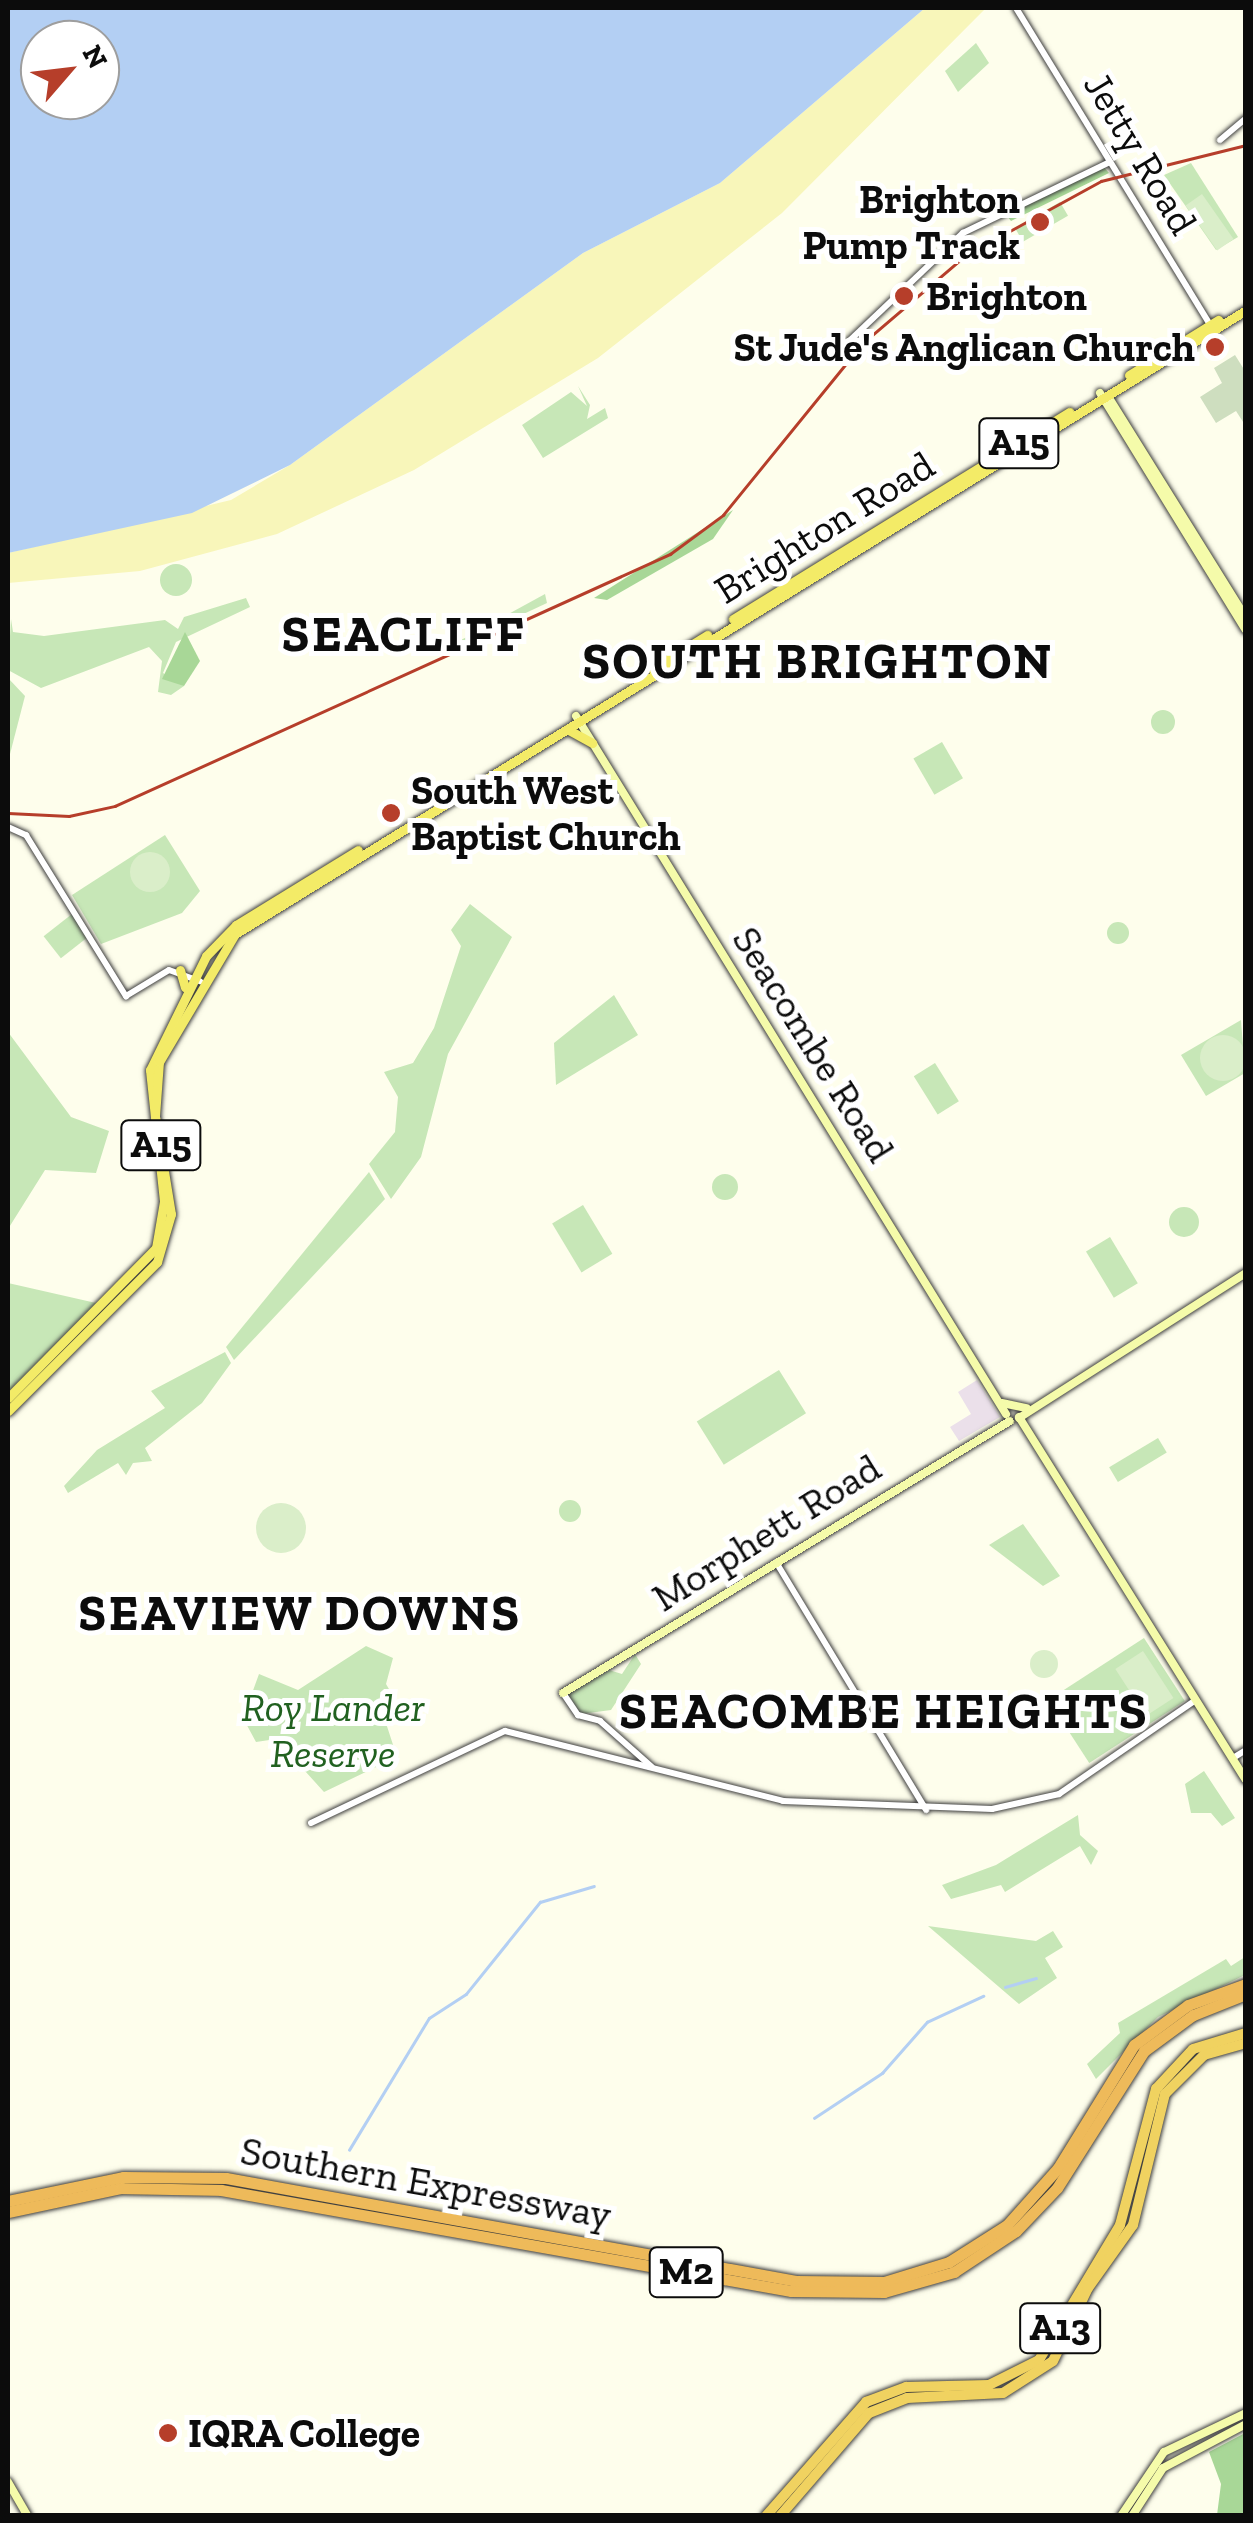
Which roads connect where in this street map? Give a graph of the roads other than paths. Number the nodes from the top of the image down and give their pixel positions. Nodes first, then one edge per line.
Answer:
1 (1016, 8) edge
2 (1246, 118) edge
3 (1220, 140) dead end
4 (1111, 162) junction
5 (1246, 307) edge
6 (1212, 327) junction
7 (847, 343) dead end
8 (1103, 397) junction
9 (1246, 618) edge
10 (1246, 630) edge
11 (579, 722) junction
12 (560, 731) junction
13 (592, 743) junction
14 (8, 827) edge
15 (233, 932) junction
16 (181, 971) junction
17 (197, 976) junction
18 (183, 994) junction
19 (149, 1074) junction
20 (148, 1104) junction
21 (1246, 1273) edge
22 (97, 1295) dead end
23 (91, 1318) junction
24 (74, 1348) junction
25 (58, 1350) junction
26 (8, 1398) edge
27 (8, 1410) edge
28 (1011, 1416) junction
29 (776, 1562) junction
30 (563, 1692) joint
31 (1196, 1700) junction
32 (1246, 1750) edge
33 (636, 1752) junction
34 (1232, 1758) junction
35 (634, 1763) junction
36 (653, 1768) junction
37 (1246, 1780) edge
38 (926, 1810) junction
39 (311, 1823) dead end
40 (1246, 1984) edge
41 (1246, 1994) edge
42 (1246, 2033) edge
43 (1246, 2043) edge
44 (8, 2198) edge
45 (8, 2215) edge
46 (1246, 2413) edge
47 (1246, 2424) edge
48 (8, 2482) edge
49 (28, 2516) edge
50 (766, 2516) edge
51 (780, 2516) edge
52 (1120, 2516) edge
53 (1132, 2516) edge

1 - 4 street, Jetty Road
2 - 3 street
4 - 6 street, Jetty Road
4 - 7 street
5 - 6 main road, Brighton Road / A15
6 - 8 main road, Brighton Road / A15
8 - 9 main road
8 - 10 main road
8 - 11 main road, Brighton Road / A15
8 - 11 main road, Brighton Road / A15
11 - 12 main road, Brighton Road / A15
11 - 13 main road, Seacombe Road
11 - 15 main road, Brighton Road / A15
12 - 13 main road
12 - 15 main road, Brighton Road / A15
13 - 28 main road, Seacombe Road
14 - 16 street
15 - 17 main road, A15
16 - 17 main road
16 - 18 main road
17 - 18 main road, A15
17 - 24 main road, A15
18 - 19 main road, A15
19 - 20 main road, A15
19 - 20 main road
20 - 23 main road, A15
21 - 28 main road, Morphett Road
22 - 23 main road
23 - 25 main road, A15
24 - 25 main road
24 - 27 main road, A15
25 - 26 main road, A15
28 - 29 main road, Morphett Road
28 - 31 main road, Seacombe Road
29 - 30 main road, Morphett Road
29 - 38 street
30 - 33 street
31 - 34 main road, Seacombe Road
31 - 38 street
32 - 34 street
33 - 35 street
33 - 36 street
34 - 37 main road, Seacombe Road
35 - 36 street
35 - 39 street
36 - 38 street
40 - 44 highway, Southern Expressway / M2
41 - 45 highway, Southern Expressway / M2
42 - 50 highway, A13
43 - 51 highway, A13
46 - 52 main road
47 - 53 main road
48 - 49 main road

